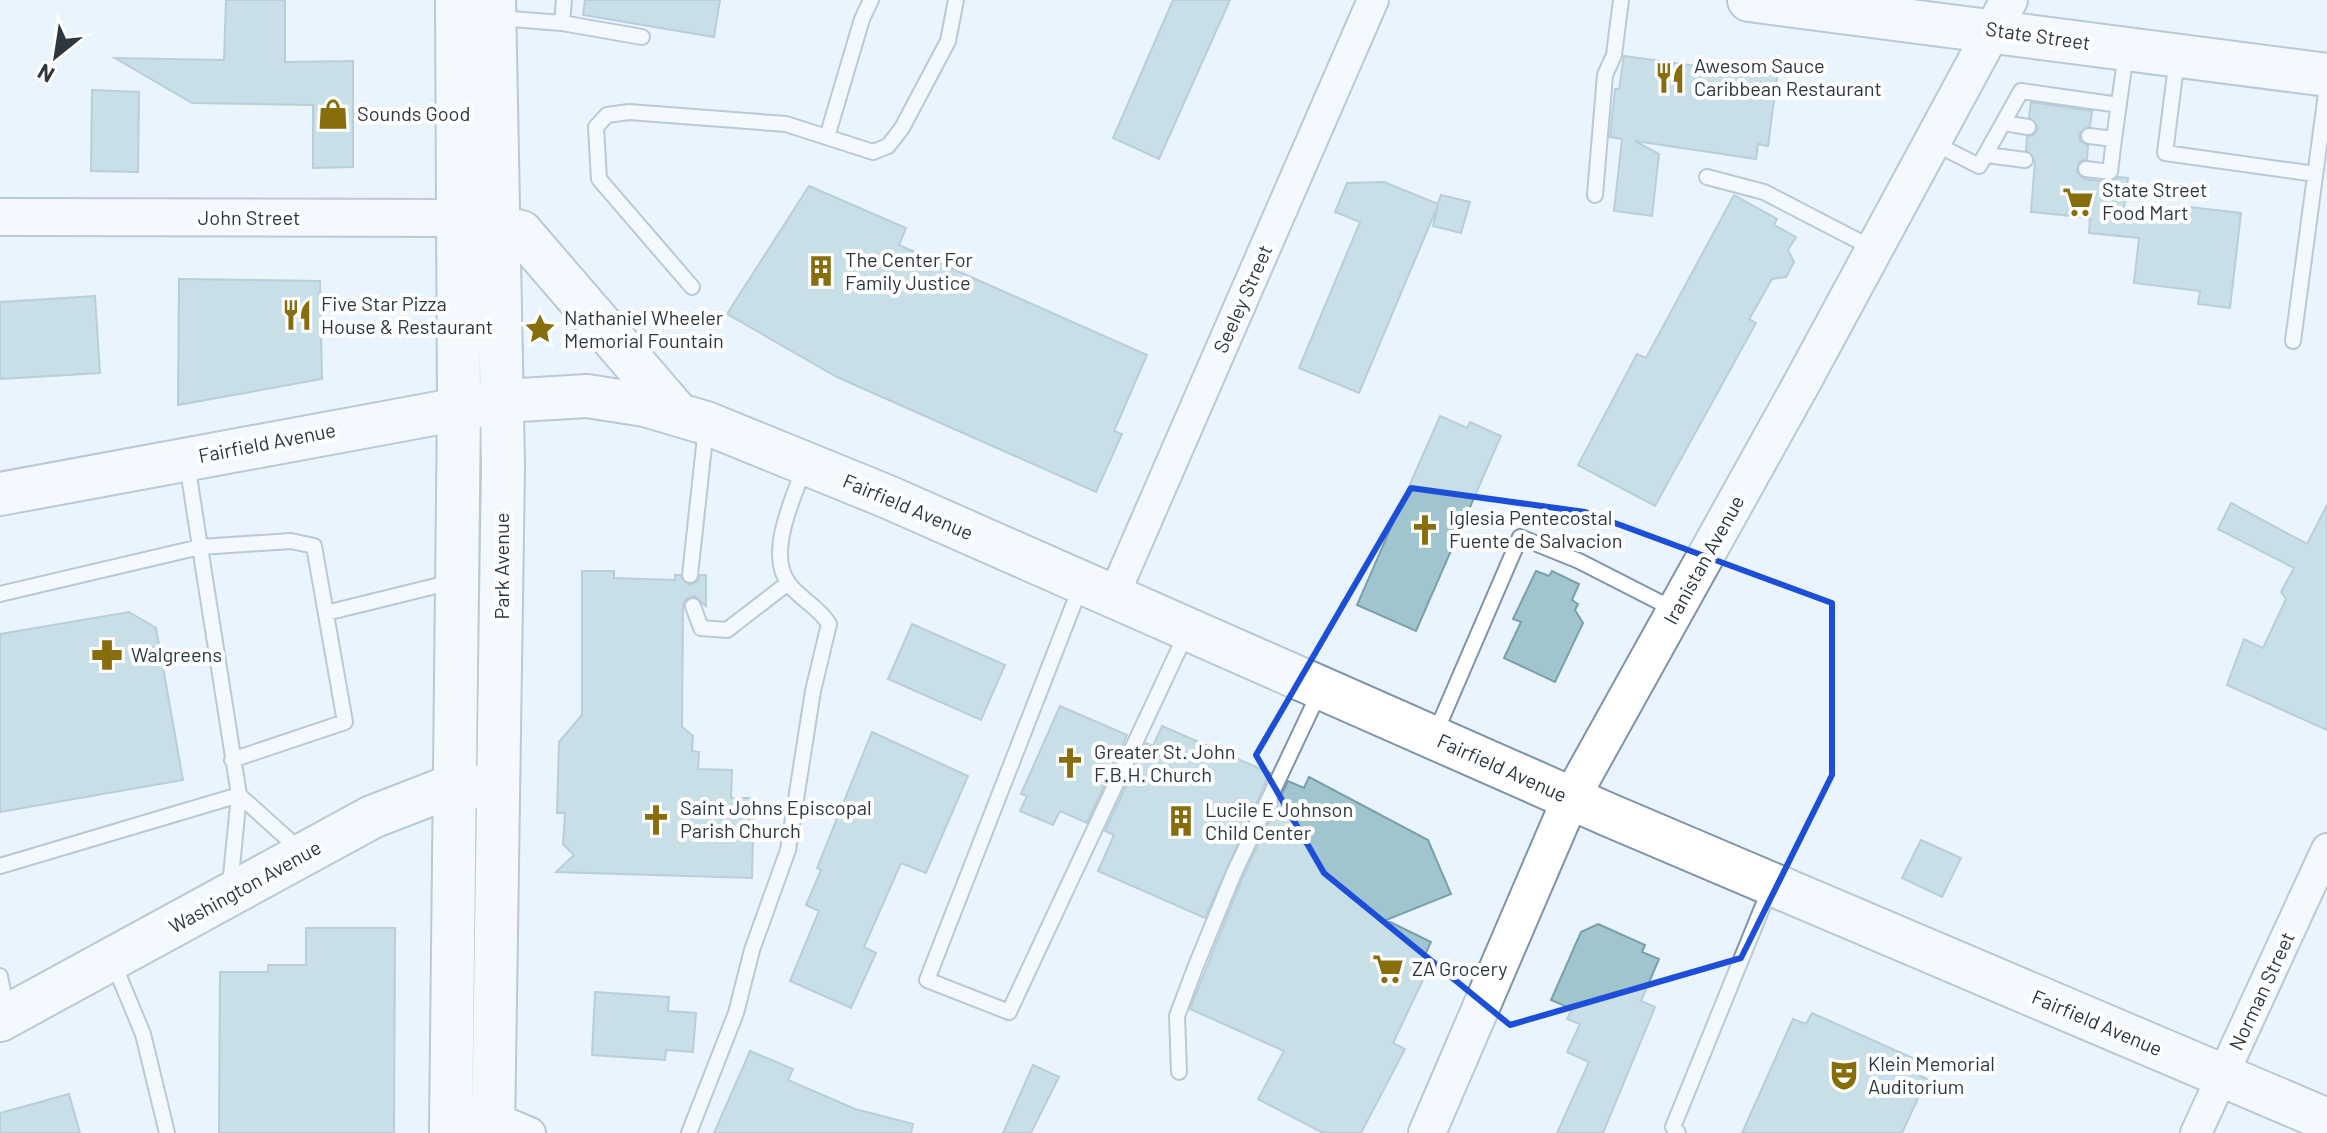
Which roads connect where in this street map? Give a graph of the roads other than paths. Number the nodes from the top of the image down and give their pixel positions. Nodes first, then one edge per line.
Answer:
1 (457, 0) edge
2 (564, 0) edge
3 (871, 0) edge
4 (956, 0) edge
5 (1373, 0) edge
6 (1621, 0) edge
7 (1749, 0) edge
8 (494, 9) edge
9 (2001, 15) edge
10 (562, 23) junction
11 (642, 37) dead end
12 (2127, 48) junction
13 (2178, 55) junction
14 (2327, 75) edge
15 (2327, 86) edge
16 (2119, 105) junction
17 (2004, 123) junction
18 (2028, 127) dead end
19 (2089, 136) dead end
20 (827, 137) junction
21 (2114, 139) junction
22 (1932, 142) junction
23 (1987, 155) junction
24 (2025, 160) dead end
25 (2086, 169) dead end
26 (2315, 174) junction
27 (1707, 177) dead end
28 (1595, 195) dead end
29 (0, 217) edge
30 (477, 221) junction
31 (1874, 249) junction
32 (692, 287) dead end
33 (2293, 341) dead end
34 (503, 401) junction
35 (459, 407) junction
36 (692, 418) junction
37 (186, 459) junction
38 (805, 464) junction
39 (0, 494) edge
40 (200, 547) junction
41 (690, 575) dead end
42 (456, 581) junction
43 (788, 583) junction
44 (1098, 590) junction
45 (0, 594) edge
46 (693, 606) dead end
47 (1676, 610) junction
48 (326, 613) junction
49 (1188, 630) junction
50 (1321, 689) junction
51 (1433, 738) junction
52 (232, 760) junction
53 (452, 786) junction
54 (499, 789) junction
55 (239, 795) junction
56 (1571, 798) junction
57 (2327, 849) edge
58 (304, 854) junction
59 (0, 866) edge
60 (1772, 884) junction
61 (229, 895) junction
62 (112, 960) junction
63 (3, 1004) edge
64 (1179, 1072) dead end
65 (2223, 1076) junction
66 (450, 1116) edge
67 (2327, 1120) edge
68 (506, 1128) edge
69 (167, 1133) edge
70 (689, 1133) edge
71 (1427, 1133) edge
72 (1678, 1133) edge
73 (2196, 1133) edge

1 - 30 main road, Park Avenue
2 - 10 lane
3 - 20 lane
4 - 20 lane
5 - 44 street, Seeley Street
6 - 28 lane
7 - 9 main road, State Street
8 - 10 lane
8 - 30 main road, Park Avenue
9 - 12 main road, State Street
9 - 22 street, Iranistan Avenue
10 - 11 lane
12 - 13 main road, State Street
12 - 16 lane
13 - 14 main road, State Street
13 - 26 lane
15 - 26 lane
16 - 17 lane
16 - 21 lane
17 - 18 lane
17 - 23 lane
19 - 21 lane
20 - 32 lane
21 - 25 lane
22 - 23 lane
22 - 31 street, Iranistan Avenue
23 - 24 lane
26 - 33 lane
27 - 31 lane
29 - 30 street, John Street
30 - 34 main road, Park Avenue
30 - 35 main road, Park Avenue
30 - 36 main road, Fairfield Avenue
31 - 47 street, Iranistan Avenue
34 - 35 main road, Fairfield Avenue
34 - 36 main road, Fairfield Avenue
34 - 54 main road, Park Avenue
35 - 37 main road, Fairfield Avenue
35 - 42 main road, Park Avenue
36 - 38 main road, Fairfield Avenue
36 - 41 lane
37 - 39 main road, Fairfield Avenue
37 - 40 lane
38 - 43 lane
38 - 44 main road, Fairfield Avenue
40 - 45 lane
40 - 48 lane
40 - 52 lane
42 - 48 lane
42 - 53 main road, Park Avenue
43 - 46 lane
43 - 70 lane
44 - 49 main road, Fairfield Avenue
44 - 49 lane
47 - 51 lane
47 - 56 street, Iranistan Avenue
48 - 52 lane
49 - 50 main road, Fairfield Avenue
50 - 51 main road, Fairfield Avenue
50 - 64 lane
51 - 56 main road, Fairfield Avenue
52 - 55 lane
53 - 54 main road, Washington Avenue
53 - 58 main road, Washington Avenue
53 - 66 main road, Park Avenue
54 - 68 main road, Park Avenue
55 - 58 lane
55 - 59 lane
55 - 61 lane
56 - 60 main road, Fairfield Avenue
56 - 71 street, Iranistan Avenue
57 - 65 street, Norman Street
58 - 61 main road, Washington Avenue
60 - 65 main road, Fairfield Avenue
60 - 72 lane
61 - 62 main road, Washington Avenue
62 - 63 main road, Washington Avenue
62 - 69 lane
65 - 67 main road, Fairfield Avenue
65 - 73 street, Norman Street
66 - 68 street

